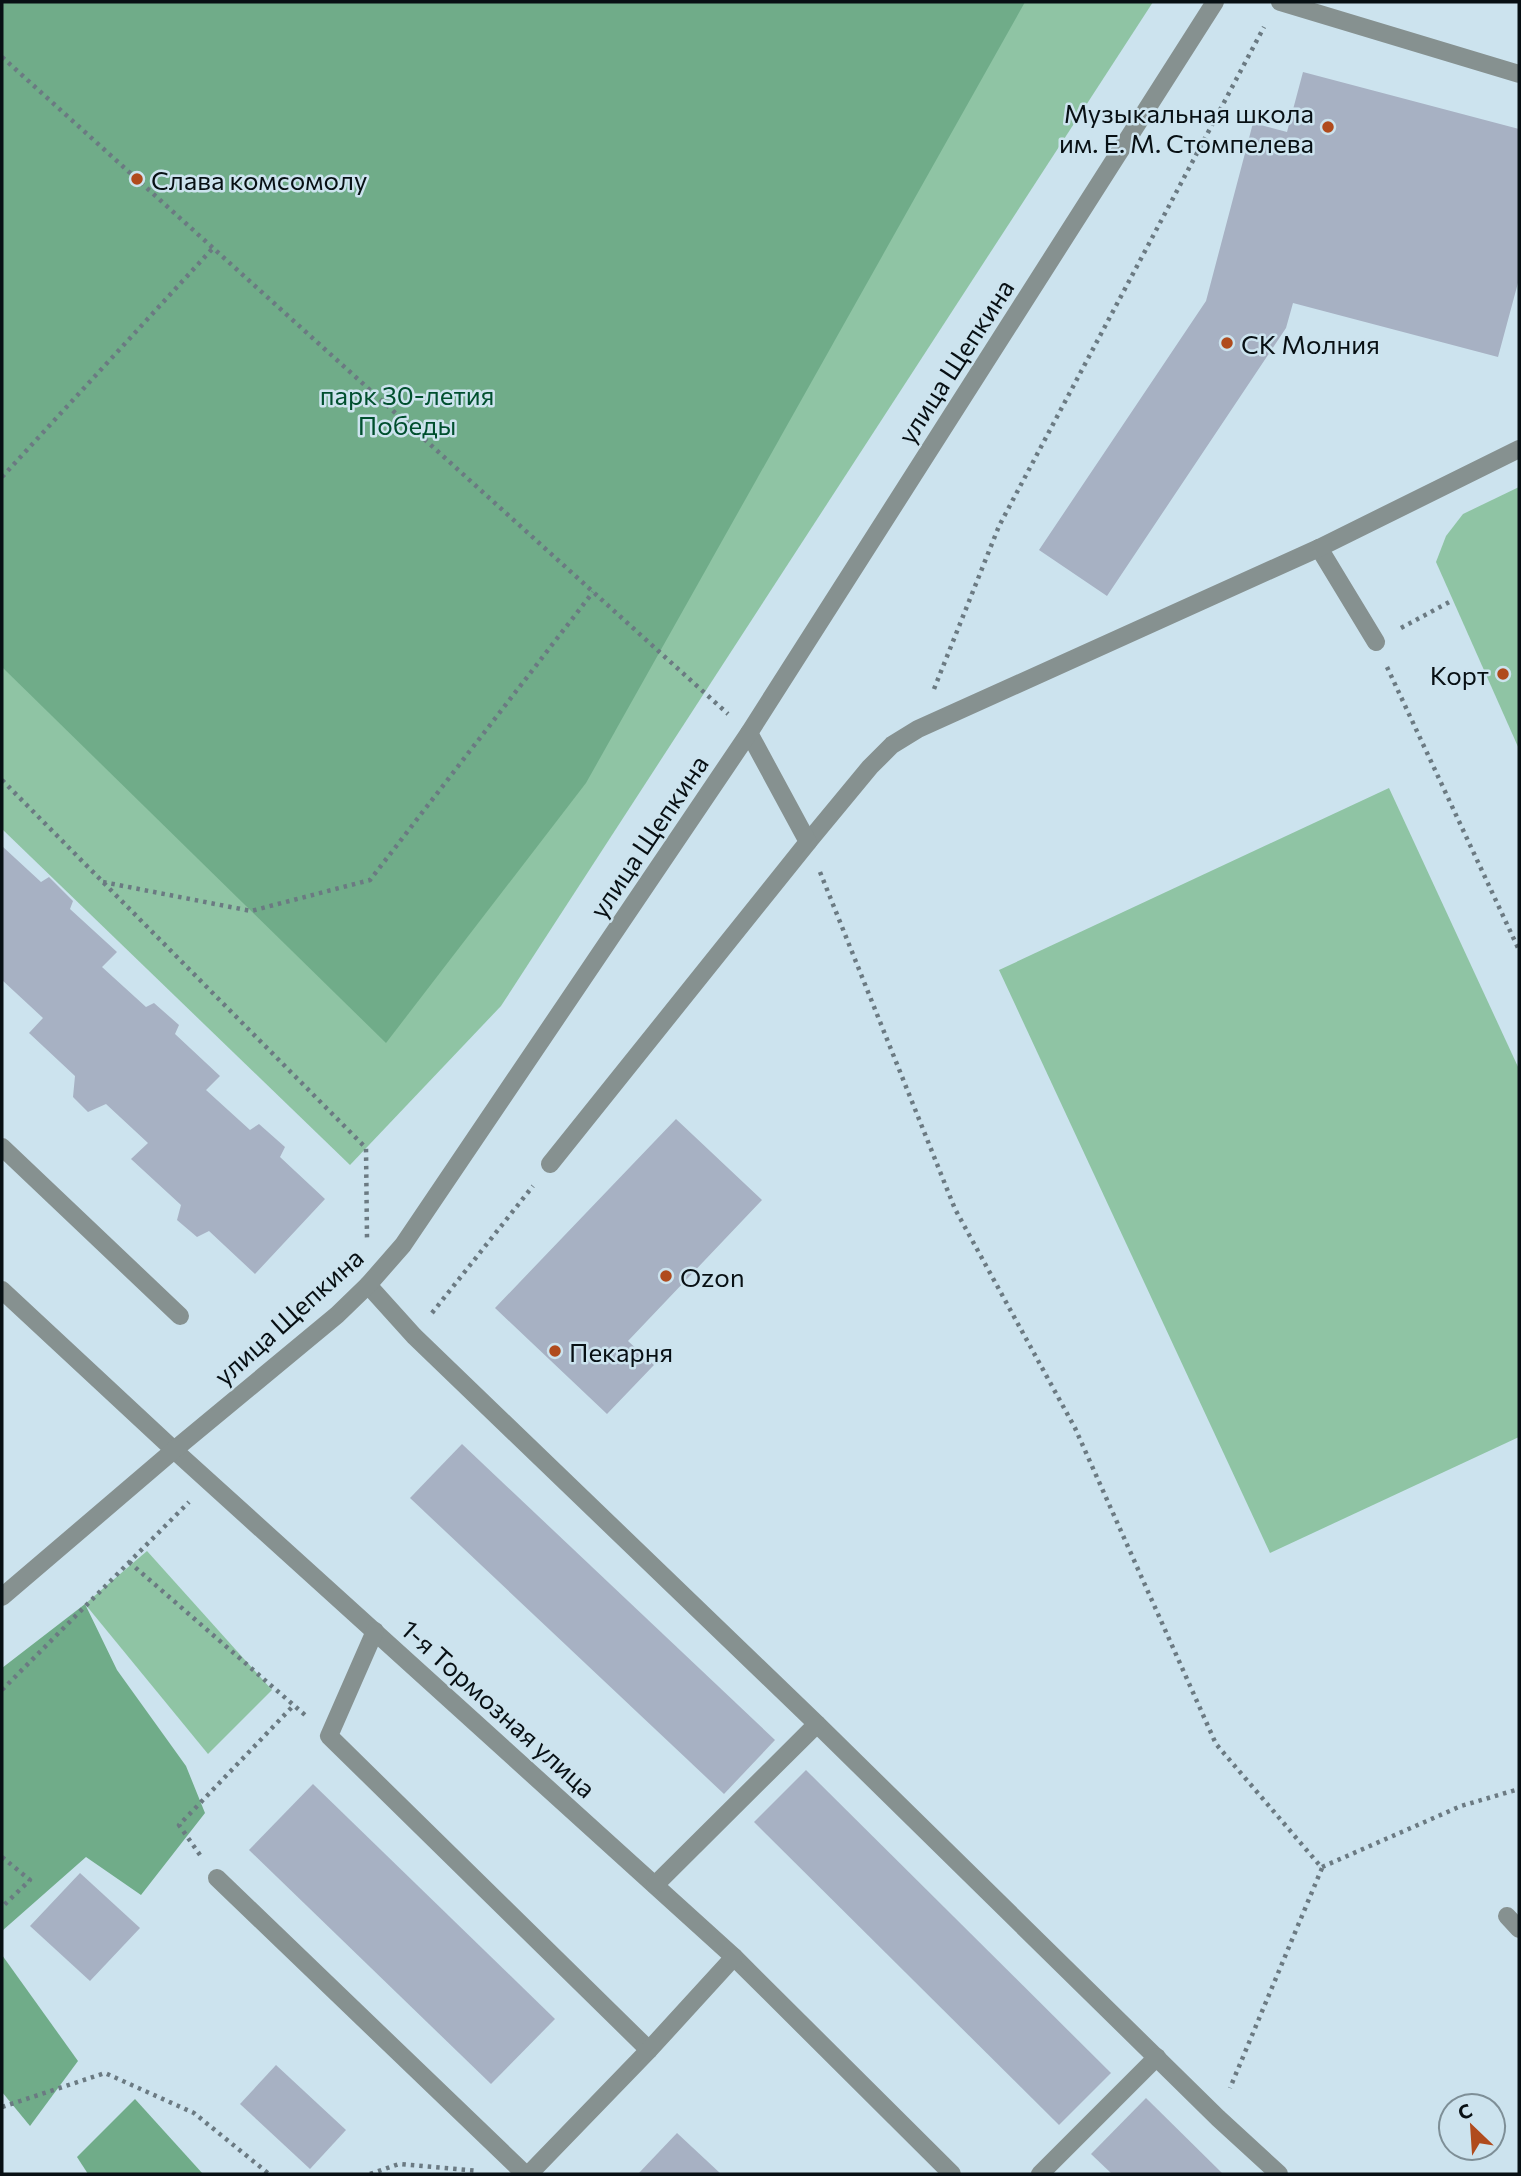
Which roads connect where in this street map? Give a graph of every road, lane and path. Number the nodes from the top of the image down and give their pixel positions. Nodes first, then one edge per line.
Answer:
1 (1215, 2) edge
2 (1280, 2) edge
3 (1265, 26) dead end
4 (2, 57) edge
5 (1519, 74) edge
6 (213, 248) junction
7 (1519, 449) edge
8 (2, 477) edge
9 (1319, 548) junction
10 (593, 592) junction
11 (1453, 600) dead end
12 (1376, 642) junction
13 (918, 729) junction
14 (749, 733) junction
15 (2, 780) edge
16 (808, 842) junction
17 (102, 881) junction
18 (1519, 950) edge
19 (2, 1147) edge
20 (550, 1164) joint
21 (368, 1285) junction
22 (2, 1290) edge
23 (180, 1316) dead end
24 (414, 1336) junction
25 (174, 1450) junction
26 (209, 1482) junction
27 (129, 1562) junction
28 (2, 1597) edge
29 (375, 1632) junction
30 (2, 1690) edge
31 (294, 1705) junction
32 (817, 1724) junction
33 (330, 1736) junction
34 (1519, 1789) edge
35 (2, 1857) edge
36 (1322, 1868) junction
37 (218, 1878) joint
38 (655, 1885) junction
39 (2, 1907) edge
40 (734, 1957) junction
41 (649, 2050) junction
42 (1157, 2057) junction
43 (2, 2107) edge
44 (1218, 2118) junction
45 (480, 2172) dead end
46 (269, 2174) edge
47 (370, 2174) edge
48 (527, 2174) edge
49 (952, 2174) edge
50 (1040, 2174) edge
51 (1279, 2174) edge

1 - 14 street, улица Щепкина
2 - 5 street
3 - 13 path
4 - 6 path
6 - 8 path
6 - 10 path
7 - 9 street
9 - 12 street
9 - 13 street
10 - 14 path
10 - 17 path
11 - 12 path
12 - 18 path
13 - 16 street
14 - 16 street
14 - 21 street, улица Щепкина
15 - 17 path
16 - 20 street
16 - 36 path
17 - 21 path
19 - 23 street
20 - 24 path
21 - 24 street
21 - 25 street, улица Щепкина
22 - 25 street, 1-я Тормозная улица
24 - 32 street
25 - 26 street, 1-я Тормозная улица
25 - 28 street, улица Щепкина
26 - 27 path
26 - 29 street, 1-я Тормозная улица
27 - 30 path
27 - 31 path
29 - 33 street
29 - 38 street, 1-я Тормозная улица
31 - 33 path
31 - 37 path
32 - 38 street
32 - 42 street
33 - 41 street
34 - 36 path
35 - 39 path
36 - 44 path
37 - 48 street
38 - 40 street, 1-я Тормозная улица
40 - 41 street
40 - 49 street, 1-я Тормозная улица
41 - 48 street
42 - 44 street
42 - 50 street
43 - 46 path
44 - 51 street
45 - 47 path

